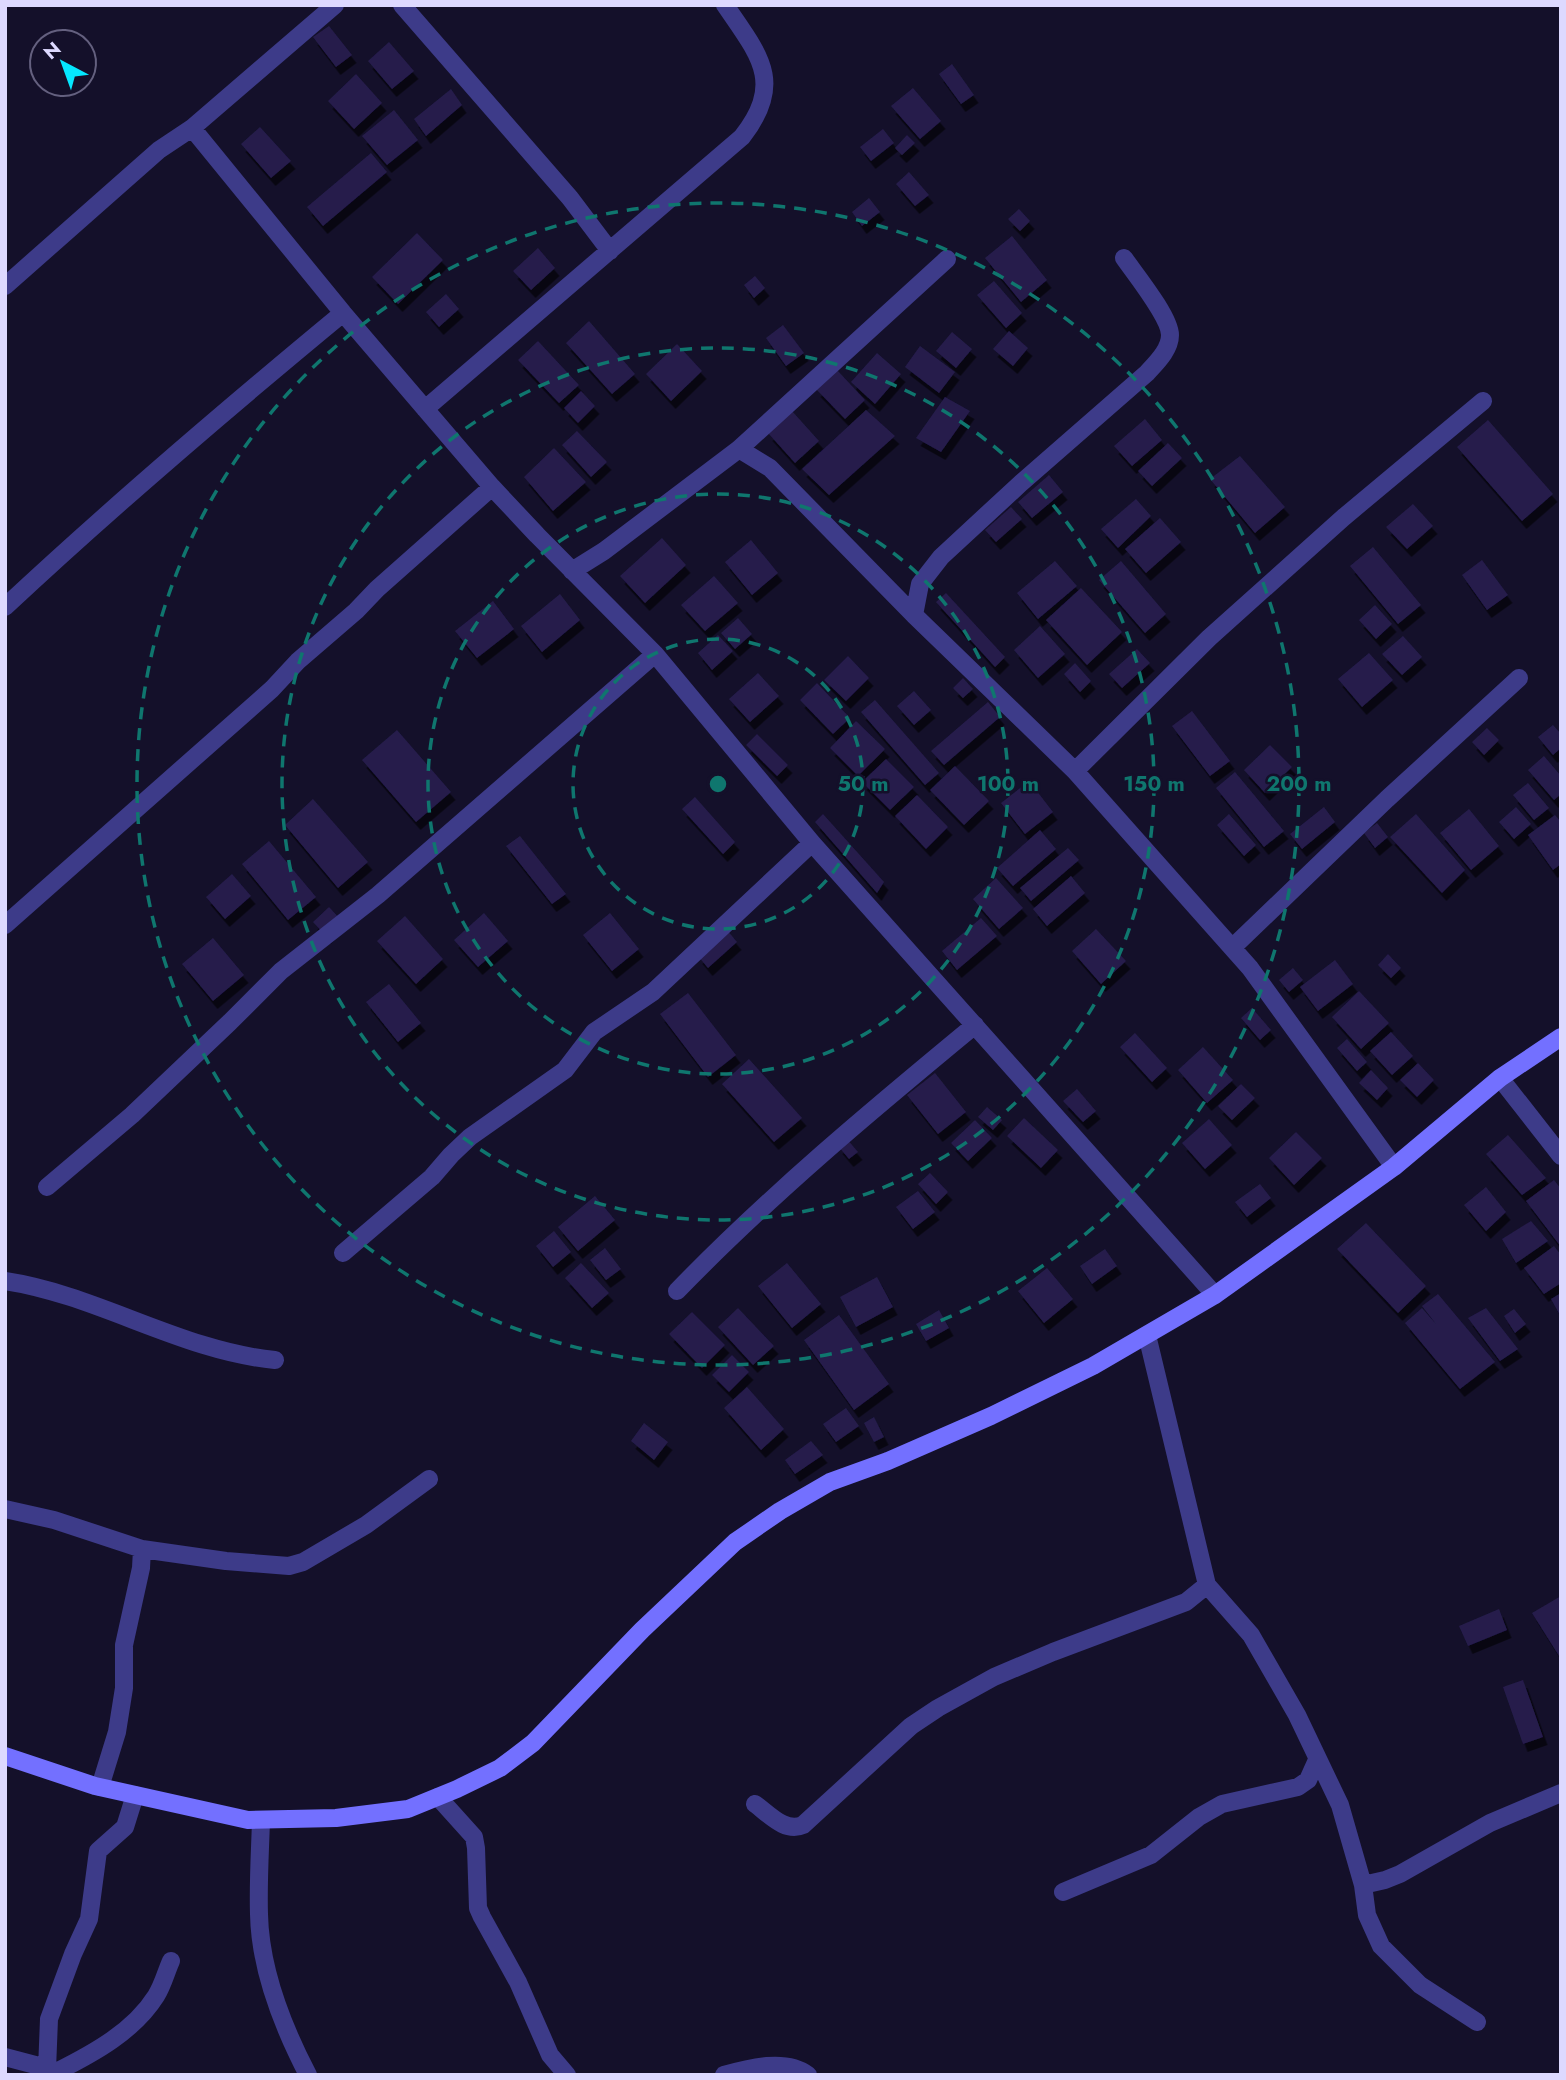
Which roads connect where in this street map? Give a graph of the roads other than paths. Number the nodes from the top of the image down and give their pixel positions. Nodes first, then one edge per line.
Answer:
1 (335, 5) edge
2 (402, 5) edge
3 (725, 5) edge
4 (192, 128) junction
5 (610, 251) junction
6 (1124, 258) dead end
7 (947, 259) dead end
8 (5, 286) edge
9 (343, 313) junction
10 (1483, 401) dead end
11 (425, 409) junction
12 (739, 449) junction
13 (492, 487) junction
14 (572, 571) junction
15 (920, 584) junction
16 (892, 593) junction
17 (5, 607) edge
18 (914, 615) junction
19 (655, 654) junction
20 (1519, 678) dead end
21 (1075, 771) junction
22 (812, 843) junction
23 (5, 925) edge
24 (1233, 947) junction
25 (975, 1025) junction
26 (1561, 1037) edge
27 (1500, 1078) junction
28 (1561, 1156) edge
29 (1394, 1167) junction
30 (47, 1187) dead end
31 (343, 1254) dead end
32 (5, 1281) edge
33 (677, 1292) dead end
34 (1215, 1295) junction
35 (1147, 1335) junction
36 (275, 1360) dead end
37 (429, 1479) dead end
38 (5, 1509) edge
39 (142, 1549) junction
40 (1207, 1585) junction
41 (5, 1756) edge
42 (1317, 1760) junction
43 (100, 1787) junction
44 (1561, 1793) edge
45 (135, 1795) junction
46 (438, 1797) junction
47 (755, 1804) dead end
48 (261, 1821) junction
49 (1363, 1885) junction
50 (1063, 1892) dead end
51 (172, 1961) dead end
52 (1476, 2022) dead end
53 (5, 2057) edge
54 (54, 2072) edge
55 (308, 2075) edge
56 (567, 2075) edge
57 (724, 2075) edge
58 (808, 2075) edge

1 - 4 street
2 - 5 street
3 - 5 street
4 - 8 street
4 - 9 street
5 - 11 street
6 - 15 street
7 - 12 street
9 - 11 street
9 - 17 street
10 - 21 street
11 - 13 street
12 - 14 street
12 - 16 street
13 - 14 street
13 - 23 street
14 - 19 street
15 - 16 street
15 - 18 street
16 - 18 street
18 - 21 street
19 - 22 street
19 - 30 street
20 - 24 street
21 - 24 street
22 - 25 street
22 - 31 street
24 - 29 street
25 - 33 street
25 - 34 street
26 - 27 street
27 - 28 street
27 - 29 street
29 - 34 street
32 - 36 street
34 - 35 street
35 - 40 street
35 - 46 street
37 - 39 street
38 - 39 street
39 - 43 street
40 - 42 street
40 - 47 street
41 - 43 street
42 - 49 street
42 - 50 street
43 - 45 street
44 - 49 street
45 - 48 street
45 - 54 street
46 - 48 street
46 - 56 street
48 - 55 street
49 - 52 street
51 - 54 street
53 - 54 street
57 - 58 street

